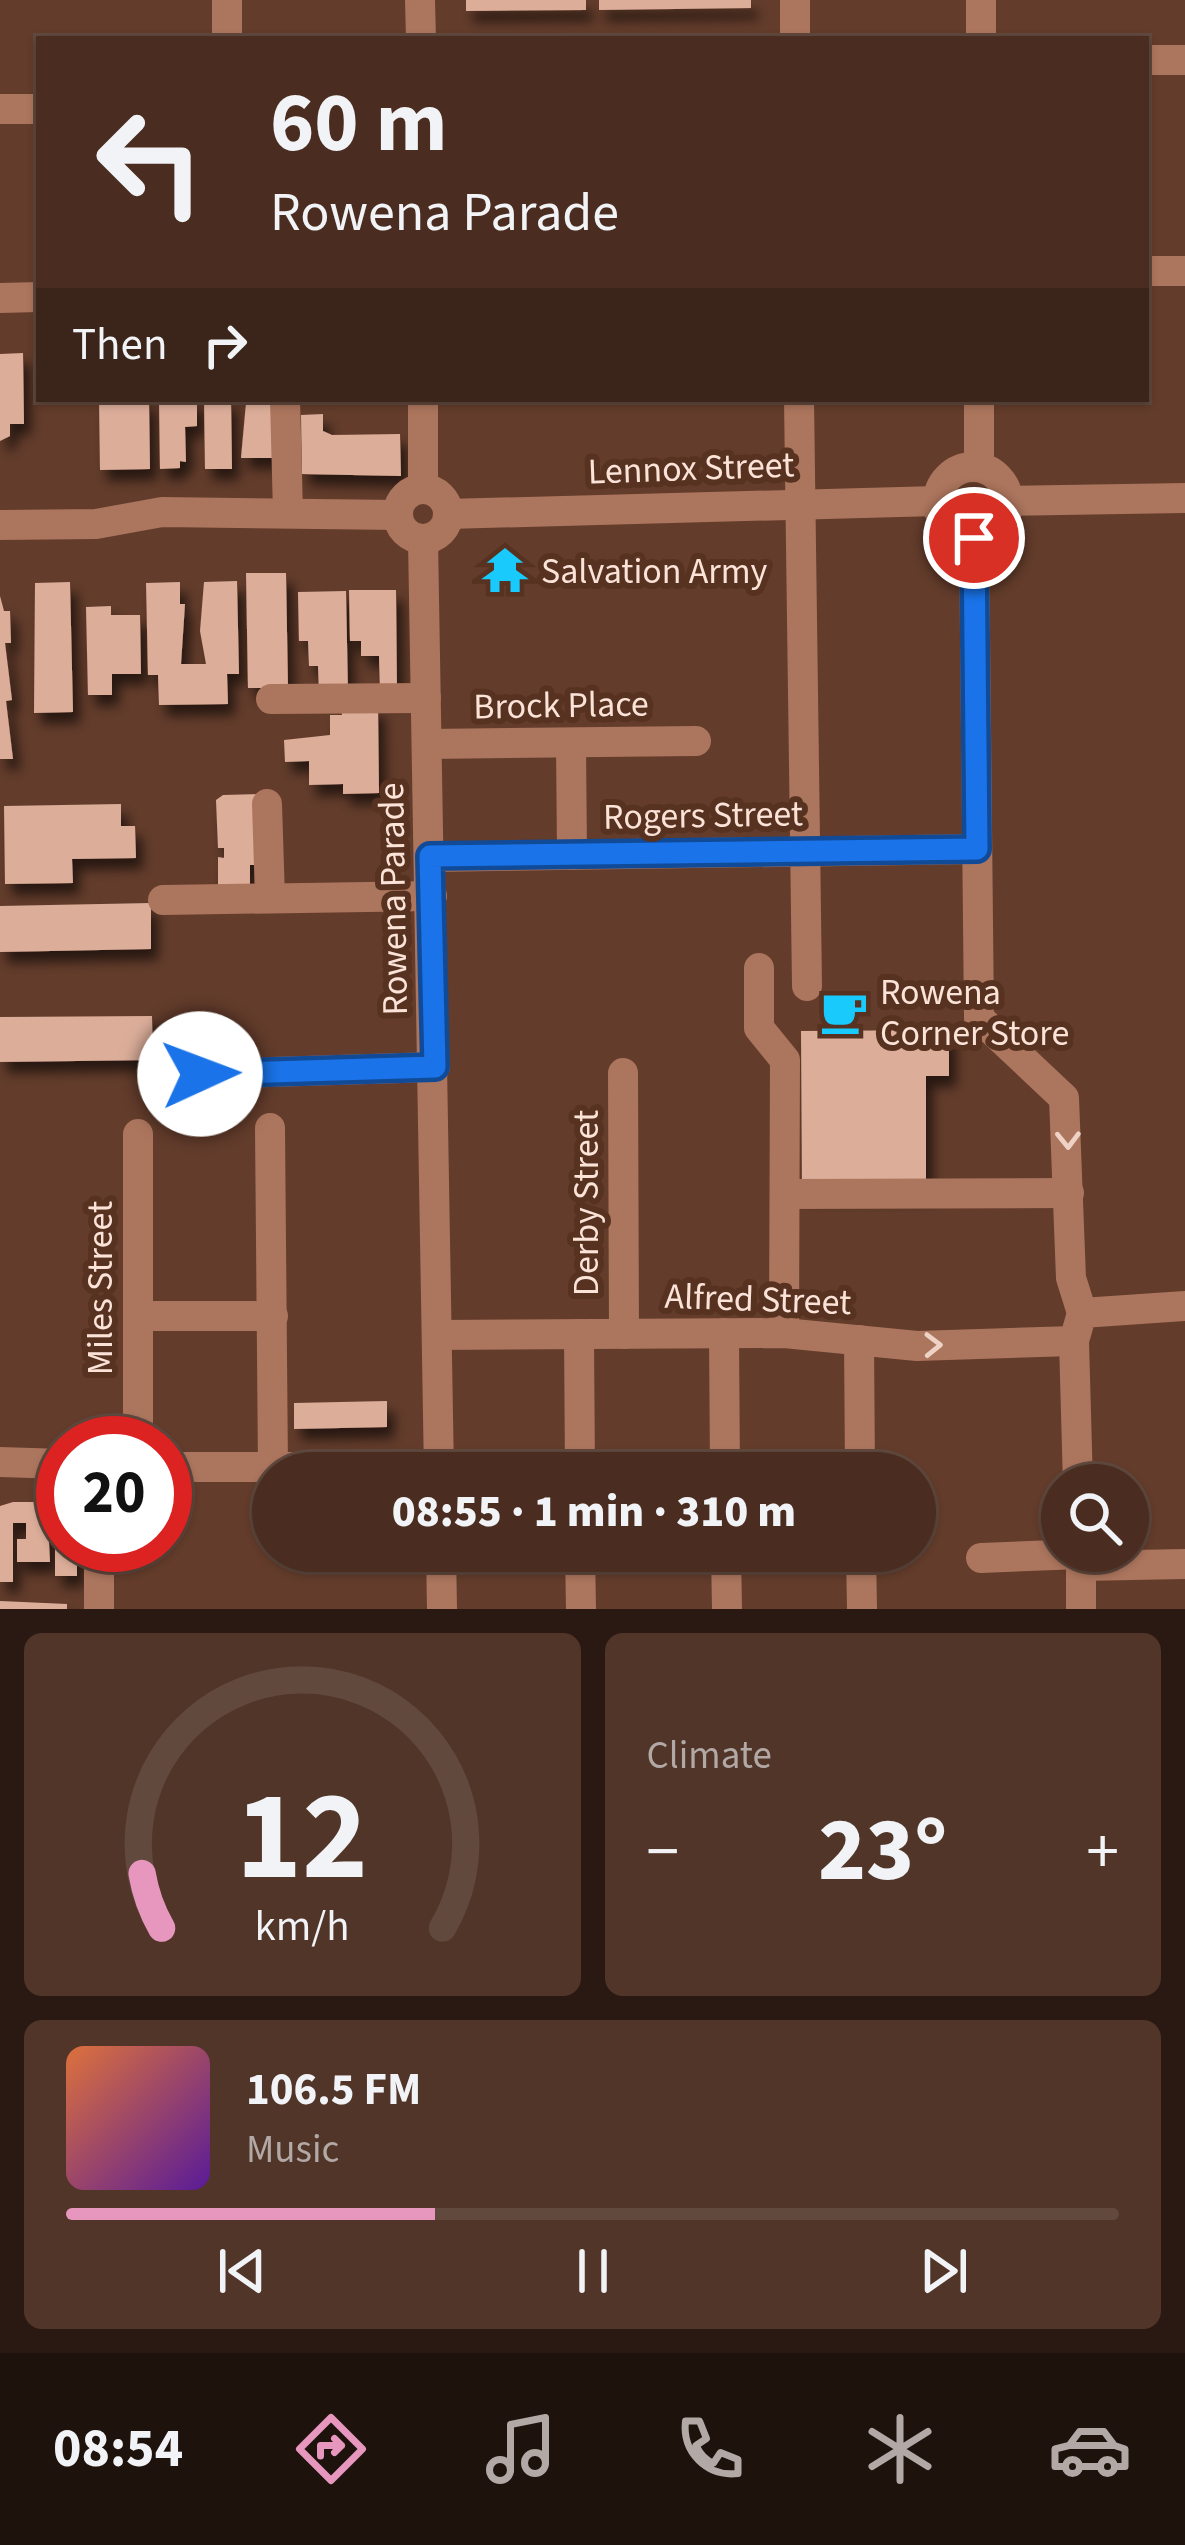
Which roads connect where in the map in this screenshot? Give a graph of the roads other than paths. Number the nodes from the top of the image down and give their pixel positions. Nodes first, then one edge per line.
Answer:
1 (226, 0) edge
2 (420, 0) edge
3 (795, 0) edge
4 (981, 0) edge
5 (227, 36) edge
6 (421, 36) edge
7 (795, 36) edge
8 (981, 36) edge
9 (1149, 60) edge
10 (1185, 60) edge
11 (0, 109) edge
12 (36, 109) edge
13 (1185, 271) edge
14 (1149, 272) edge
15 (36, 297) edge
16 (0, 298) edge
17 (286, 402) edge
18 (423, 402) edge
19 (800, 402) edge
20 (979, 402) edge
21 (979, 467) junction
22 (423, 489) junction
23 (1185, 498) edge
24 (937, 501) junction
25 (1008, 501) junction
26 (800, 502) junction
27 (288, 513) junction
28 (448, 514) junction
29 (398, 515) junction
30 (0, 525) edge
31 (974, 538) junction
32 (423, 539) junction
33 (426, 698) junction
34 (271, 699) dead end
35 (695, 741) dead end
36 (571, 742) junction
37 (427, 744) junction
38 (267, 803) dead end
39 (977, 849) junction
40 (805, 851) junction
41 (572, 855) junction
42 (430, 856) junction
43 (432, 896) junction
44 (270, 898) junction
45 (163, 900) dead end
46 (758, 968) dead end
47 (807, 986) dead end
48 (435, 1067) junction
49 (623, 1072) dead end
50 (200, 1074) dead end
51 (270, 1129) dead end
52 (138, 1133) dead end
53 (1069, 1192) junction
54 (785, 1194) junction
55 (1185, 1306) edge
56 (140, 1316) junction
57 (274, 1316) junction
58 (1082, 1321) junction
59 (784, 1333) junction
60 (579, 1334) junction
61 (624, 1334) junction
62 (724, 1334) junction
63 (438, 1335) junction
64 (859, 1340) junction
65 (138, 1416) edge
66 (273, 1452) edge
67 (439, 1452) edge
68 (580, 1452) edge
69 (725, 1452) edge
70 (860, 1452) edge
71 (0, 1462) edge
72 (36, 1463) edge
73 (1079, 1464) edge
74 (192, 1468) edge
75 (252, 1469) edge
76 (1041, 1557) edge
77 (981, 1558) dead end
78 (1149, 1562) edge
79 (1185, 1564) edge
80 (99, 1572) edge
81 (441, 1572) edge
82 (580, 1572) edge
83 (727, 1572) edge
84 (861, 1572) edge
85 (1081, 1572) edge
86 (99, 1609) edge
87 (442, 1609) edge
88 (580, 1609) edge
89 (727, 1609) edge
90 (862, 1609) edge
91 (1081, 1609) edge

1 - 5 street
2 - 6 street
3 - 7 street
4 - 8 street
9 - 10 street
11 - 12 street
13 - 14 street
15 - 16 street
17 - 27 street
18 - 22 street
19 - 26 street
20 - 21 street
21 - 24 street
21 - 25 street
22 - 28 street
22 - 29 street
23 - 25 street
24 - 26 street, Lennox Street
24 - 31 street
25 - 31 street
26 - 28 street, Lennox Street
26 - 40 street
27 - 29 street
27 - 30 street
28 - 32 street
29 - 32 street
31 - 39 street
32 - 33 street, Rowena Parade
33 - 34 street
33 - 37 street, Rowena Parade
35 - 36 street, Brock Place
36 - 37 street, Brock Place
36 - 41 street
37 - 42 street, Rowena Parade
38 - 44 street
39 - 40 street, Rogers Street
39 -> 53 street
40 - 41 street, Rogers Street
40 - 47 street
41 - 42 street, Rogers Street
42 - 43 street, Rowena Parade
43 - 44 street
43 - 48 street, Rowena Parade
44 - 45 street
46 - 54 street
48 - 50 street
48 - 63 street, Rowena Parade
49 - 61 street, Derby Street
51 - 57 street
52 - 56 street, Miles Street
53 - 54 street
53 - 58 street
54 - 59 street
55 - 58 street, Alfred Street
56 - 57 street
56 - 65 street, Miles Street
57 - 66 street
64 -> 58 street, Alfred Street
58 - 73 street
59 - 62 street, Alfred Street
59 - 64 street, Alfred Street
60 - 61 street, Alfred Street
60 - 63 street, Alfred Street
60 - 68 street
61 - 62 street, Alfred Street
62 - 69 street
63 - 67 street, Rowena Parade
64 - 70 street
71 - 72 street
74 - 75 street
76 - 77 street
78 - 79 street
80 - 86 street
81 - 87 street
82 - 88 street
83 - 89 street
84 - 90 street
85 - 91 street

